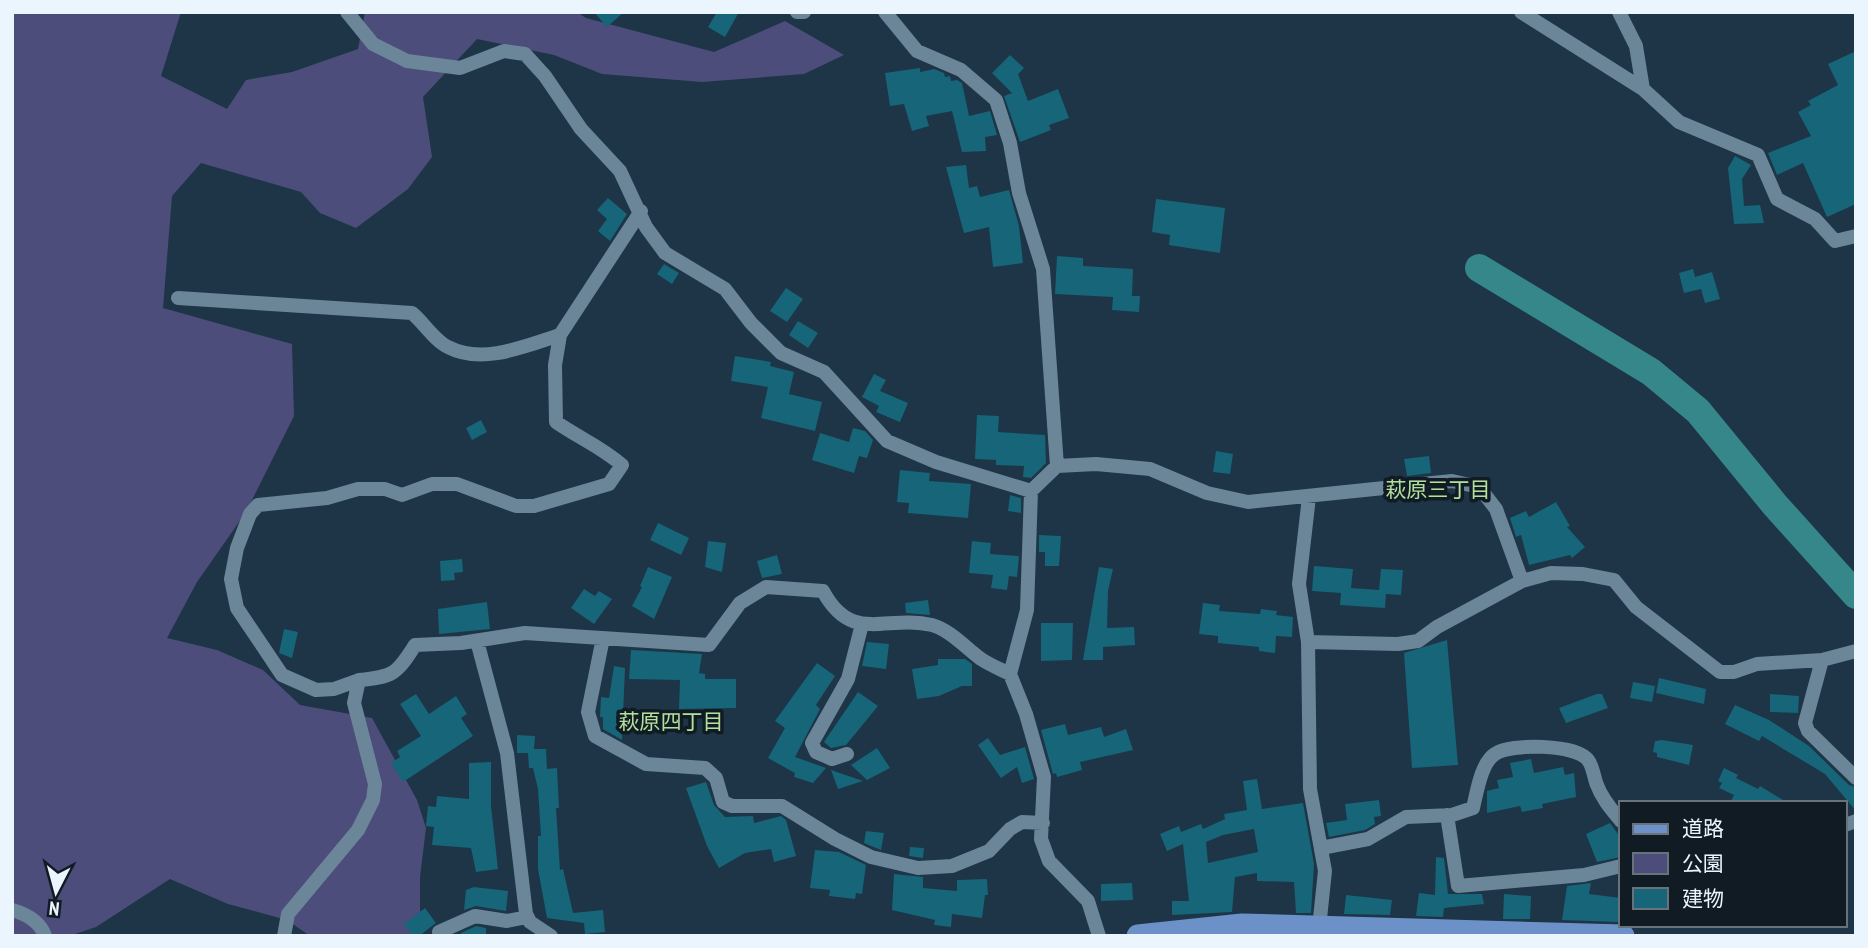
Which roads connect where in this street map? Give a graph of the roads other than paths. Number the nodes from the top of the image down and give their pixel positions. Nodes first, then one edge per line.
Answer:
1 (347, 12) edge
2 (797, 12) edge
3 (804, 12) edge
4 (1521, 12) edge
5 (1619, 12) edge
6 (887, 14) edge
7 (1643, 89) junction
8 (641, 211) junction
9 (1856, 236) edge
10 (178, 298) dead end
11 (560, 335) junction
12 (1057, 466) junction
13 (1031, 491) junction
14 (1309, 497) junction
15 (1522, 581) junction
16 (862, 625) junction
17 (603, 638) junction
18 (477, 641) junction
19 (1308, 642) junction
20 (1856, 651) edge
21 (1822, 660) junction
22 (1010, 674) junction
23 (359, 680) junction
24 (847, 754) dead end
25 (1856, 778) edge
26 (1447, 815) junction
27 (1619, 818) edge
28 (1043, 824) junction
29 (1321, 848) junction
30 (1619, 866) edge
31 (12, 910) edge
32 (527, 917) junction
33 (1319, 928) junction
34 (439, 932) dead end
35 (1179, 934) edge
36 (1564, 934) edge
37 (45, 936) edge
38 (284, 936) edge
39 (551, 936) edge
40 (1099, 936) edge
41 (1138, 936) edge
42 (1623, 936) edge

1 - 8 street
2 - 3 street
4 - 7 street
5 - 7 street
6 - 12 street
7 - 9 street
8 - 11 street
8 - 13 street
10 - 11 street
11 - 23 street
12 - 13 street
12 - 14 street
13 - 22 street
14 - 15 street
14 - 19 street
15 - 19 street
15 - 21 street
16 - 17 street
16 - 22 street
16 - 24 street
17 - 18 street
17 - 28 street
18 - 23 street
18 - 32 street
19 - 29 street
20 - 21 street
21 - 25 street
22 - 28 street
23 - 38 street
26 - 27 street
26 - 29 street
26 - 30 street
28 - 40 street
29 - 33 street
31 - 37 street
32 - 34 street
32 - 39 street
33 - 35 main road
33 - 36 main road
35 - 41 main road
36 - 42 main road

